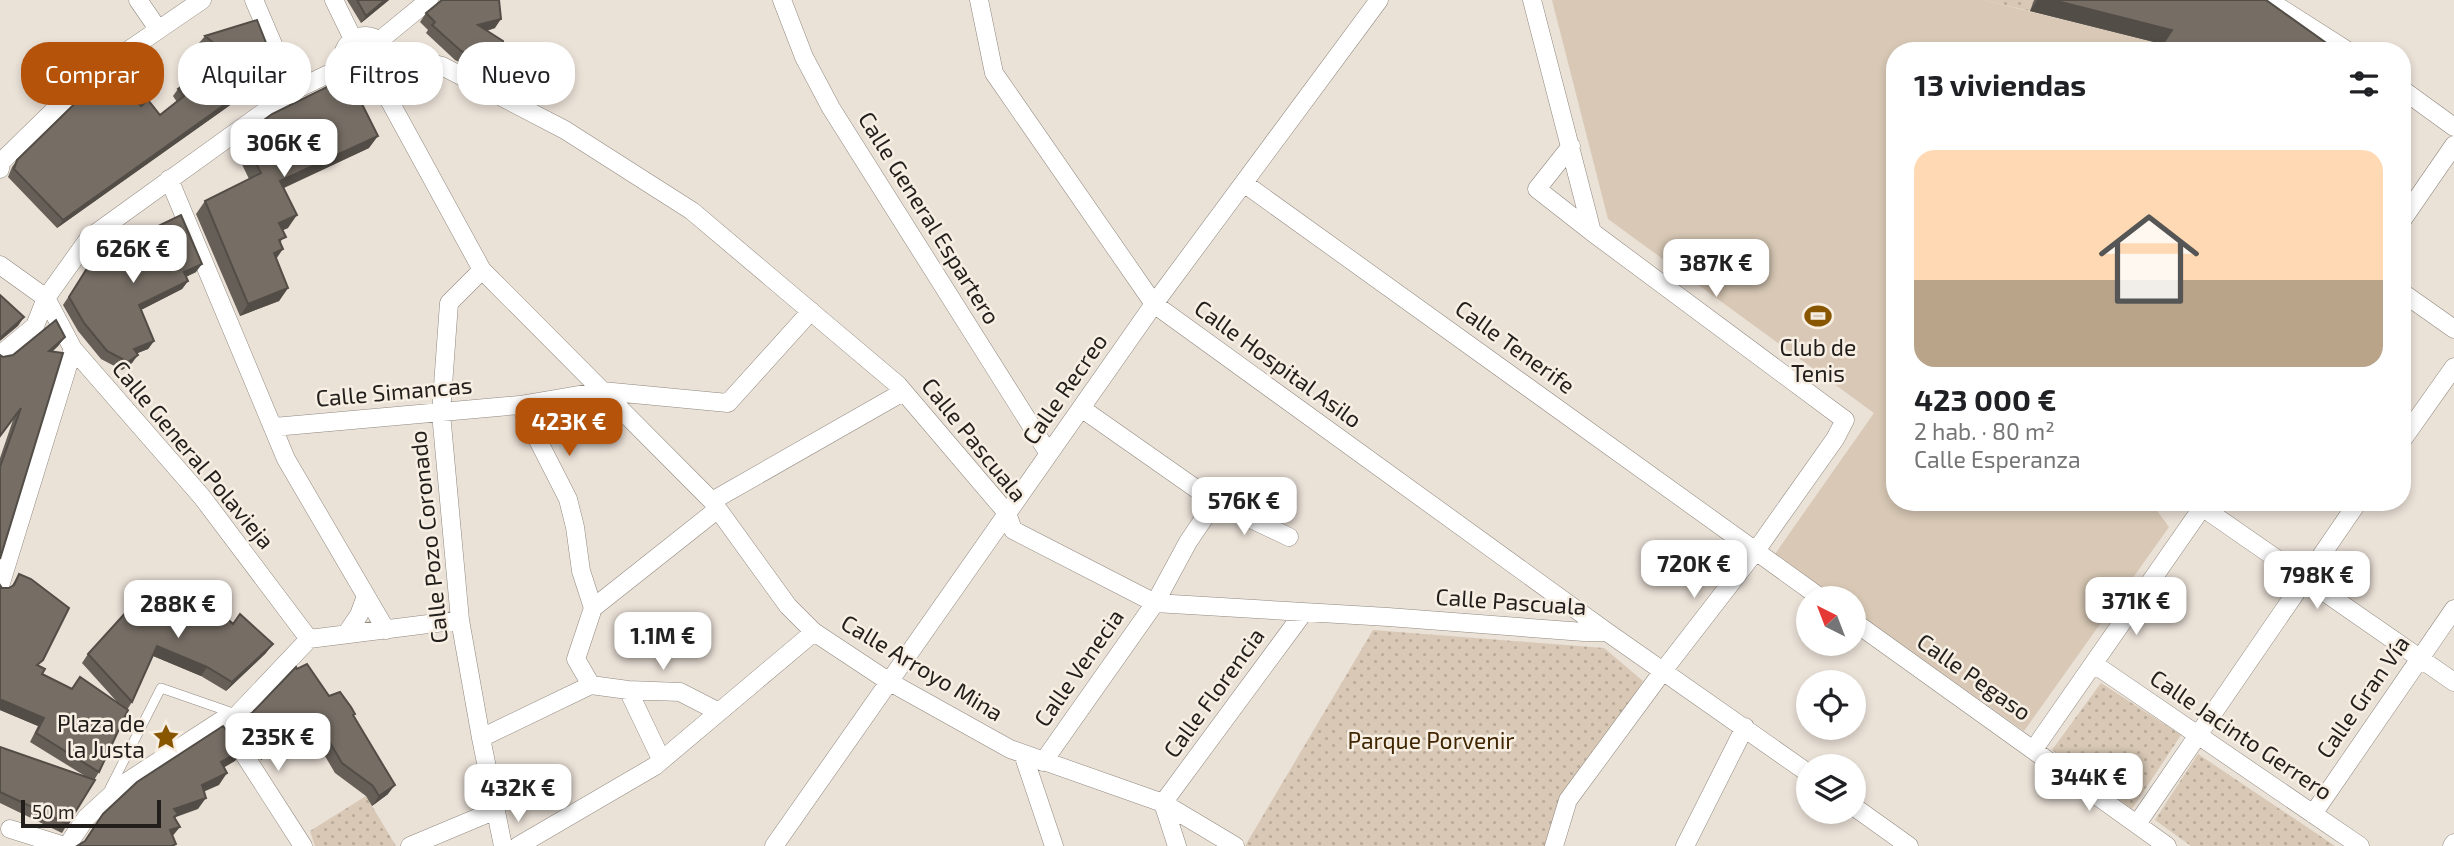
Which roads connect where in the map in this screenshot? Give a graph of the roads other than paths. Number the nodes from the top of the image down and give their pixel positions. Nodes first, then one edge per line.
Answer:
1 (138, 0) edge
2 (202, 0) edge
3 (254, 0) edge
4 (334, 0) edge
5 (429, 0) edge
6 (782, 0) edge
7 (979, 0) edge
8 (1379, 0) edge
9 (1532, 0) edge
10 (2268, 0) edge
11 (158, 29) junction
12 (353, 39) junction
13 (272, 42) edge
14 (351, 42) edge
15 (375, 42) edge
16 (388, 42) edge
17 (2334, 42) edge
18 (443, 67) edge
19 (2411, 96) edge
20 (273, 105) edge
21 (392, 105) edge
22 (2454, 127) edge
23 (2454, 145) edge
24 (1571, 146) junction
25 (0, 169) edge
26 (169, 179) junction
27 (1245, 184) junction
28 (2411, 207) edge
29 (1592, 232) junction
30 (0, 265) edge
31 (482, 270) junction
32 (46, 298) junction
33 (2411, 298) edge
34 (1154, 304) junction
35 (811, 311) junction
36 (2454, 329) edge
37 (73, 349) junction
38 (0, 355) edge
39 (2454, 367) edge
40 (601, 391) junction
41 (903, 392) junction
42 (520, 405) junction
43 (1081, 408) junction
44 (441, 414) junction
45 (274, 427) junction
46 (2411, 428) edge
47 (1049, 454) junction
48 (1215, 502) junction
49 (715, 505) junction
50 (2200, 511) edge
51 (2212, 511) edge
52 (2352, 511) edge
53 (1007, 513) junction
54 (1289, 537) dead end
55 (1755, 552) junction
56 (2304, 579) junction
57 (0, 586) edge
58 (1804, 586) edge
59 (366, 596) junction
60 (1155, 603) junction
61 (593, 608) junction
62 (2454, 609) edge
63 (1304, 612) junction
64 (460, 620) junction
65 (386, 629) junction
66 (1866, 630) edge
67 (814, 632) junction
68 (1607, 632) junction
69 (346, 634) junction
70 (309, 639) junction
71 (2420, 658) junction
72 (2094, 664) junction
73 (1662, 671) junction
74 (888, 681) junction
75 (2454, 682) edge
76 (591, 685) junction
77 (628, 690) junction
78 (719, 712) junction
79 (229, 718) junction
80 (1745, 727) junction
81 (2198, 735) junction
82 (481, 738) junction
83 (2034, 749) junction
84 (1023, 754) junction
85 (661, 759) junction
86 (1043, 762) junction
87 (1796, 764) edge
88 (103, 802) junction
89 (1163, 803) junction
90 (496, 810) junction
91 (2313, 814) junction
92 (1866, 815) edge
93 (5, 827) edge
94 (2144, 835) edge
95 (779, 844) edge
96 (28, 846) edge
97 (66, 846) edge
98 (303, 846) edge
99 (410, 846) edge
100 (503, 846) edge
101 (517, 846) edge
102 (1054, 846) edge
103 (1177, 846) edge
104 (1235, 846) edge
105 (1553, 846) edge
106 (1685, 846) edge
107 (1909, 846) edge
108 (2167, 846) edge
109 (2360, 846) edge

1 - 11 street
2 - 11 street
3 - 13 street
4 - 12 street
5 - 16 street
6 - 47 street, Calle General Espartero
7 - 34 street, Calle Hospital Asilo
8 - 27 street, Calle Recreo
9 - 24 street
10 - 17 street
11 - 25 street
12 - 14 street
12 - 15 street
18 - 35 street, Calle Pascuala
19 - 22 street
20 - 26 street
21 - 31 street, Calle Arroyo Mina
23 - 28 street
24 - 29 street
24 - 29 street
26 - 32 street
26 - 45 street
27 - 34 street, Calle Recreo
27 - 55 street, Calle Tenerife
29 - 55 street
30 - 32 street
31 - 40 street, Calle Arroyo Mina
31 - 44 street, Calle Pozo Coronado
32 - 37 street, Calle General Polavieja
32 - 38 street
33 - 36 street
34 - 43 street, Calle Recreo
34 - 68 street, Calle Hospital Asilo
35 - 40 street, Calle Simancas
35 - 41 street, Calle Pascuala
37 - 57 street
37 - 70 street, Calle General Polavieja
39 - 46 street
40 - 42 street, Calle Simancas
40 - 49 street, Calle Arroyo Mina
41 - 49 street
41 - 53 street, Calle Pascuala
42 - 44 street, Calle Simancas
42 - 61 street
43 - 47 street, Calle Recreo
43 - 48 street
44 - 45 street, Calle Simancas
44 - 64 street, Calle Pozo Coronado
45 - 59 street
47 - 53 street, Calle Recreo
48 - 54 street
48 - 60 street, Calle Venecia
49 - 61 street
49 - 67 street, Calle Arroyo Mina
50 - 72 street
51 - 56 street
52 - 56 street
53 - 60 street, Calle Pascuala
53 - 74 street, Calle Recreo
55 - 58 street
55 - 73 street
56 - 71 street
56 - 81 street
59 - 65 street
59 - 69 street
60 - 63 street, Calle Pascuala
60 - 86 street, Calle Venecia
61 - 76 street
62 - 71 street, Calle Gran Vía
63 - 68 street, Calle Pascuala
63 - 89 street, Calle Florencia
64 - 65 street
64 - 82 street, Calle Pozo Coronado
65 - 69 street
66 - 83 street, Calle Pegaso
67 - 74 street, Calle Arroyo Mina
67 - 78 street
68 - 73 street, Calle Hospital Asilo
69 - 70 street
70 - 79 street
71 - 75 street
71 - 91 street, Calle Gran Vía
72 - 81 street, Calle Jacinto Gerrero
72 - 83 street
73 - 80 street, Calle Hospital Asilo
73 - 105 street
74 - 84 street, Calle Arroyo Mina
74 - 95 street, Calle Recreo
76 - 77 street
76 - 82 street
77 - 78 street
77 - 85 street
78 - 85 street
79 - 88 street
79 - 88 lane
79 - 98 street
80 - 87 street, Calle Hospital Asilo
80 - 106 street
81 - 91 street, Calle Jacinto Gerrero
81 - 94 street
82 - 90 street, Calle Pozo Coronado
83 - 94 street, Calle Pegaso
84 - 86 street, Calle Arroyo Mina
84 - 102 street
85 - 101 street
86 - 89 street, Calle Arroyo Mina
88 - 97 street
89 - 103 street
89 - 104 street, Calle Arroyo Mina
90 - 99 street
90 - 100 street, Calle Pozo Coronado
91 - 109 street, Calle Jacinto Gerrero
92 - 107 street
93 - 96 street
93 - 97 street
94 - 108 street, Calle Pegaso

